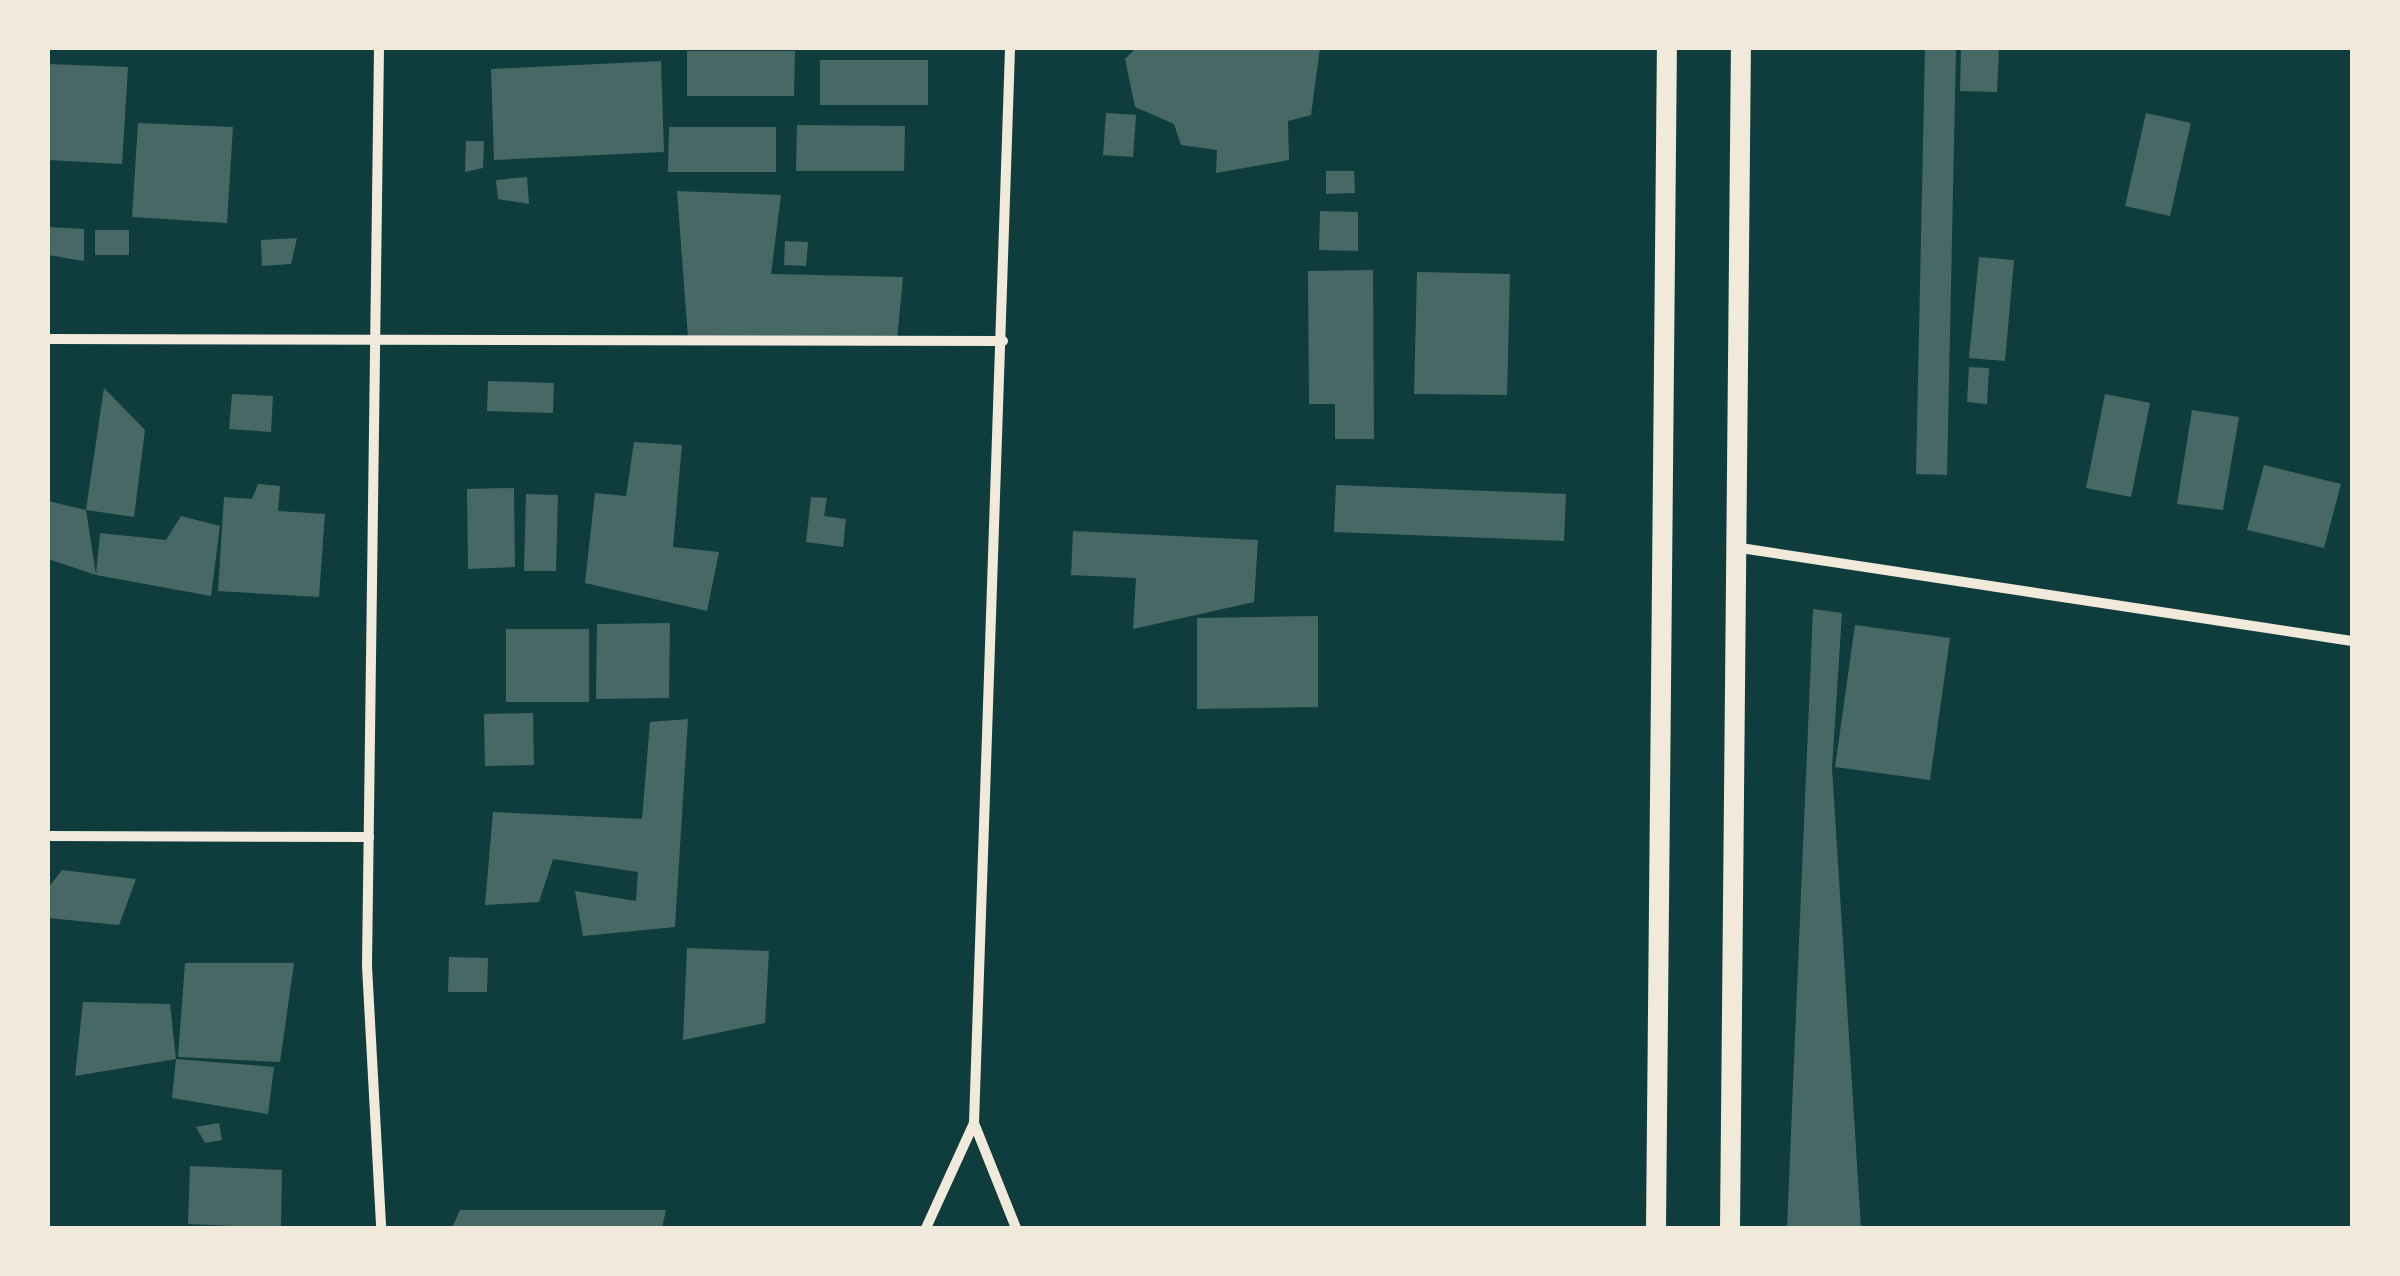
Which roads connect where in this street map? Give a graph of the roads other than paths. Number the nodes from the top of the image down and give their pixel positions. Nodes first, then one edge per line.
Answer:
1 (379, 48) edge
2 (1010, 48) edge
3 (1667, 48) edge
4 (1740, 48) edge
5 (374, 334) junction
6 (48, 340) edge
7 (1003, 341) junction
8 (1734, 547) junction
9 (2352, 641) edge
10 (48, 836) edge
11 (369, 837) junction
12 (974, 1122) junction
13 (381, 1228) edge
14 (926, 1228) edge
15 (1016, 1228) edge
16 (1656, 1228) edge
17 (1730, 1228) edge

1 - 5 street
2 - 7 street
3 - 16 main road
4 - 8 main road
5 - 6 street
5 - 7 street
5 - 11 street
7 - 12 street
8 - 9 street
8 - 17 main road
10 - 11 street
11 - 13 street
12 - 14 street
12 - 15 street

